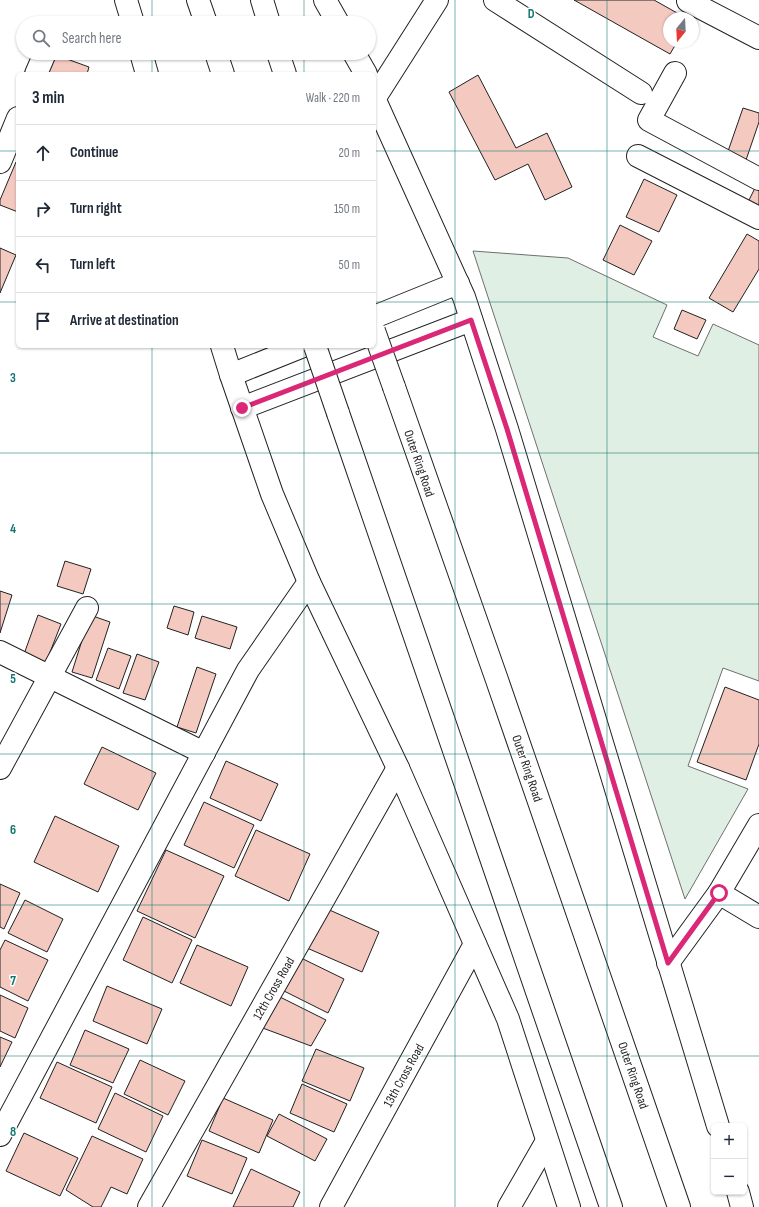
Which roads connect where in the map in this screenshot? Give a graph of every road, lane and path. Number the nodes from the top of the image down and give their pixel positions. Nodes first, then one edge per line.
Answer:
1 (126, 0) edge
2 (198, 0) edge
3 (262, 0) edge
4 (325, 0) edge
5 (437, 0) edge
6 (495, 0) edge
7 (688, 1) dead end
8 (131, 16) edge
9 (204, 16) edge
10 (267, 16) edge
11 (334, 16) edge
12 (759, 38) edge
13 (42, 60) edge
14 (143, 60) edge
15 (218, 60) edge
16 (280, 60) edge
17 (358, 60) edge
18 (37, 72) edge
19 (146, 72) edge
20 (222, 72) edge
21 (284, 72) edge
22 (365, 72) edge
23 (674, 73) dead end
24 (641, 93) dead end
25 (376, 95) edge
26 (376, 102) edge
27 (16, 123) edge
28 (638, 156) dead end
29 (0, 162) edge
30 (759, 178) edge
31 (759, 218) edge
32 (458, 283) junction
33 (376, 316) edge
34 (471, 320) junction
35 (376, 337) edge
36 (223, 348) edge
37 (298, 348) edge
38 (316, 348) edge
39 (231, 376) junction
40 (242, 408) junction
41 (309, 582) junction
42 (87, 608) dead end
43 (0, 652) edge
44 (50, 676) junction
45 (204, 753) junction
46 (0, 768) edge
47 (398, 768) junction
48 (759, 825) edge
49 (719, 893) junction
50 (759, 918) edge
51 (475, 944) junction
52 (668, 963) junction
53 (717, 1123) edge
54 (0, 1135) edge
55 (547, 1141) junction
56 (739, 1195) edge
57 (149, 1207) edge
58 (331, 1207) edge
59 (509, 1207) edge
60 (568, 1207) edge
61 (611, 1207) edge
62 (679, 1207) edge
63 (742, 1207) edge

1 - 8 main road
2 - 9 main road
3 - 10 main road
4 - 11 main road
5 - 25 main road
6 - 24 main road
7 - 12 main road
13 - 18 main road
14 - 19 main road
15 - 20 main road
16 - 21 main road
17 - 22 main road
23 - 30 main road
26 - 32 main road
27 - 29 main road
28 - 31 main road
32 - 33 main road
32 - 34 main road
34 - 40 main road
34 - 52 main road
35 - 62 main road, Outer Ring Road, bridge
36 - 39 main road
37 - 39 main road
38 - 61 main road, bridge
39 - 40 main road
40 - 41 main road
41 - 45 main road
41 - 47 main road
42 - 44 main road
43 - 44 main road
44 - 45 main road
44 - 46 main road
45 - 54 main road
47 - 51 main road
47 - 57 main road, 12th Cross Road
48 - 49 main road
49 - 50 main road
49 - 52 main road
51 - 55 main road
51 - 58 main road, 13th Cross Road
52 - 53 main road
55 - 59 main road
55 - 60 main road
56 - 63 main road

